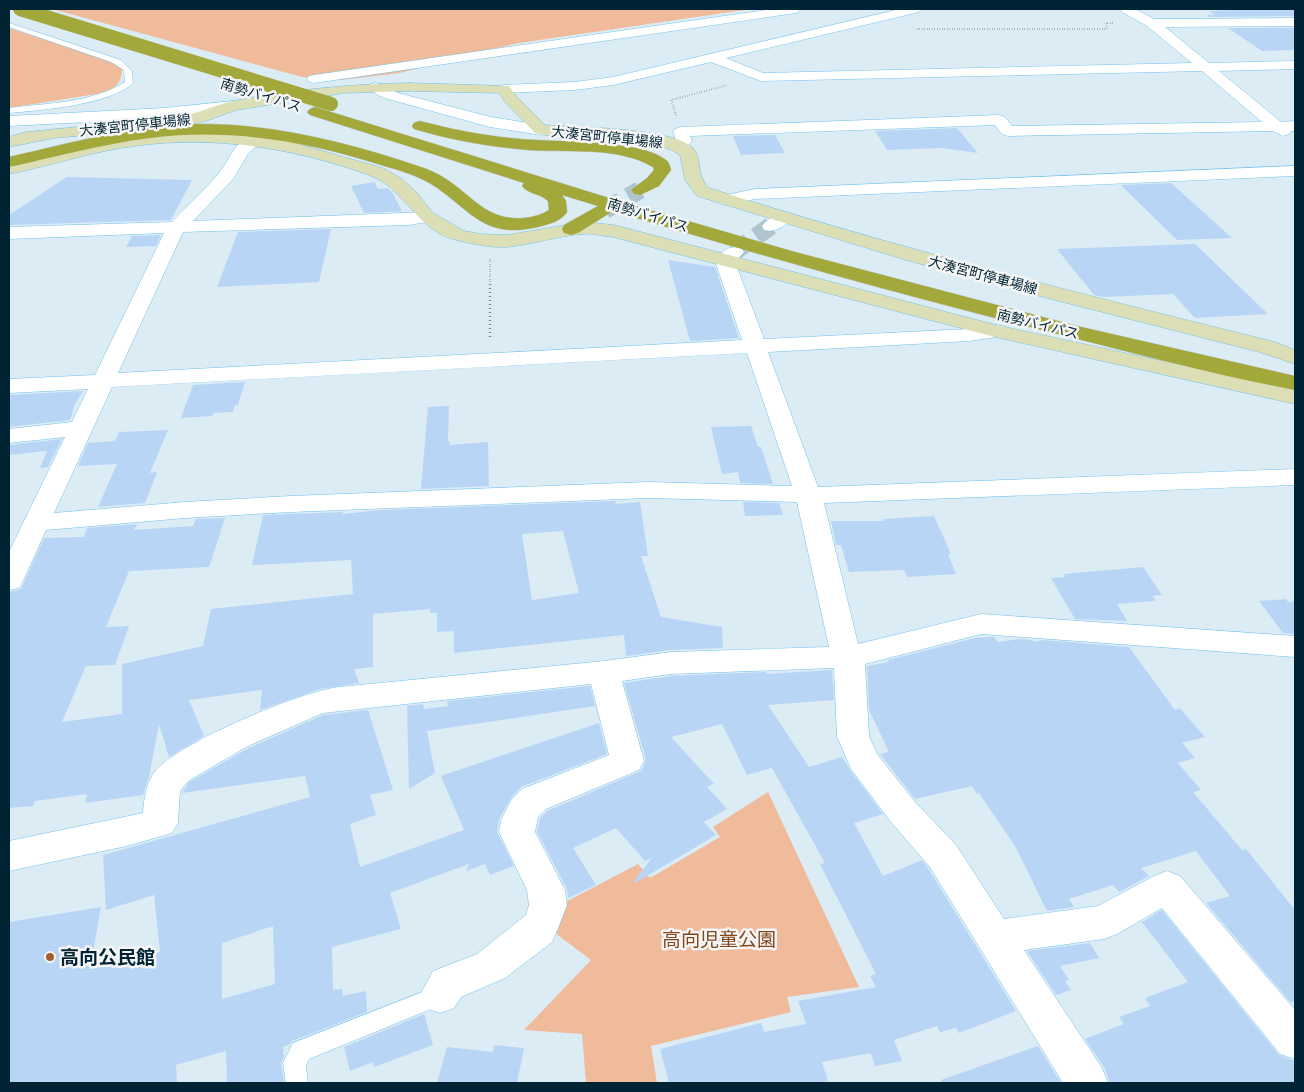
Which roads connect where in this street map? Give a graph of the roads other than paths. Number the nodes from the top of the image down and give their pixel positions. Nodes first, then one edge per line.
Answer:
1 (20, 9) edge
2 (796, 9) edge
3 (915, 9) edge
4 (1126, 9) edge
5 (1195, 9) edge
6 (9, 16) edge
7 (1208, 22) junction
8 (1295, 22) edge
9 (1152, 23) junction
10 (9, 25) edge
11 (495, 53) junction
12 (713, 58) junction
13 (1295, 65) edge
14 (1206, 68) junction
15 (314, 79) dead end
16 (376, 87) junction
17 (504, 88) junction
18 (331, 104) junction
19 (233, 106) junction
20 (9, 111) edge
21 (315, 112) junction
22 (368, 112) dead end
23 (9, 121) edge
24 (405, 121) dead end
25 (1277, 126) junction
26 (1295, 126) edge
27 (541, 130) junction
28 (680, 139) junction
29 (253, 141) junction
30 (1295, 141) edge
31 (9, 142) edge
32 (10, 166) edge
33 (1295, 171) edge
34 (640, 190) tunnel mouth
35 (727, 200) junction
36 (605, 210) tunnel mouth
37 (427, 217) junction
38 (175, 229) junction
39 (571, 229) junction
40 (9, 233) edge
41 (729, 256) junction
42 (995, 331) junction
43 (756, 347) junction
44 (1295, 357) edge
45 (1295, 364) edge
46 (103, 382) junction
47 (1295, 383) edge
48 (9, 386) edge
49 (1295, 397) edge
50 (81, 428) junction
51 (9, 436) edge
52 (1295, 477) edge
53 (806, 494) junction
54 (37, 523) junction
55 (9, 581) edge
56 (1295, 646) edge
57 (849, 657) junction
58 (604, 672) junction
59 (9, 857) edge
60 (995, 937) junction
61 (440, 995) joint
62 (1295, 1040) edge
63 (297, 1083) edge
64 (1087, 1083) edge

1 - 18 highway, 南勢バイパス, bridge
2 - 11 street
3 - 12 street
4 - 9 street
5 - 7 street
6 - 21 highway, 南勢バイパス
7 - 8 street
7 - 9 street
9 - 14 street
10 - 20 lane
11 - 15 street
11 - 16 street
12 - 14 street
12 - 17 street
13 - 14 street
14 - 25 street
16 - 17 main road, 大湊宮町停車場線
16 - 19 main road, 大湊宮町停車場線
16 - 27 street
17 - 27 main road, 大湊宮町停車場線
18 - 22 highway
18 - 45 highway, 南勢バイパス
19 - 23 street
19 - 31 main road, 大湊宮町停車場線
21 - 32 highway
21 - 47 highway, 南勢バイパス
24 - 34 highway
25 - 26 street
25 - 28 street
25 - 30 street
27 - 28 main road, 大湊宮町停車場線
28 - 35 main road, 大湊宮町停車場線
29 - 32 main road, 大湊宮町停車場線
29 - 37 main road, 大湊宮町停車場線
29 - 38 street
33 - 35 street
35 - 44 main road, 大湊宮町停車場線
36 - 39 highway
37 - 38 street
37 - 39 main road, 大湊宮町停車場線
38 - 40 street
38 - 46 street
39 - 41 main road, 大湊宮町停車場線
41 - 42 main road, 大湊宮町停車場線
41 - 43 street
42 - 43 street
42 - 49 main road, 大湊宮町停車場線
43 - 46 street
43 - 53 street
46 - 48 street
46 - 50 street
50 - 51 street
50 - 54 street
52 - 53 street
53 - 54 street
53 - 57 street
54 - 55 street
56 - 57 street
57 - 58 street
57 - 60 street
58 - 59 street
58 - 61 street
60 - 62 street
60 - 64 street
61 - 63 lane

